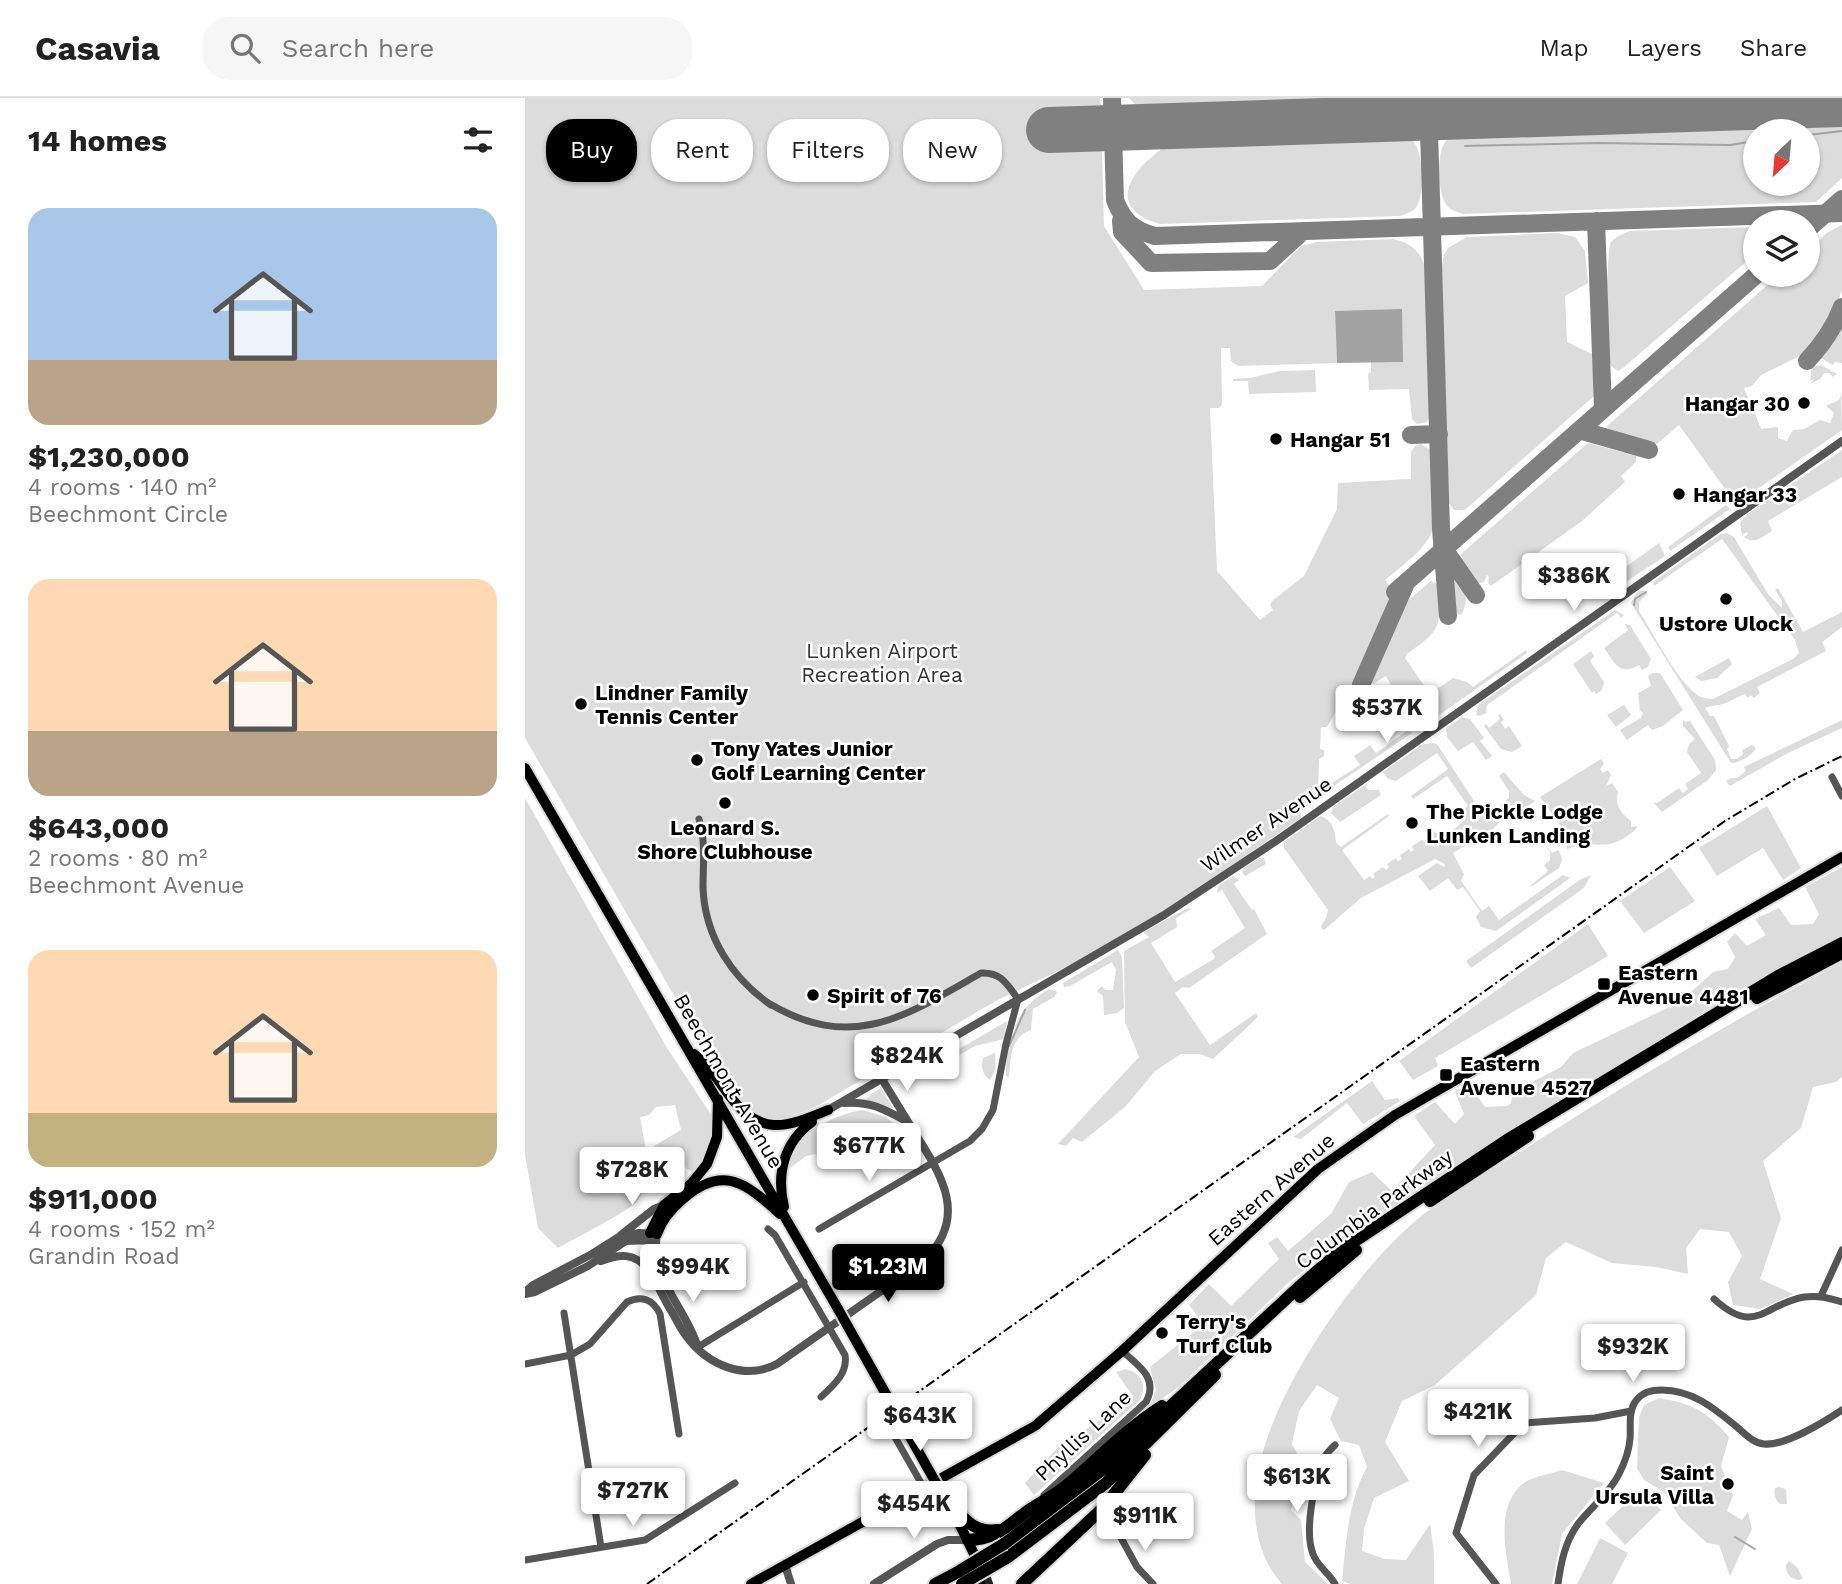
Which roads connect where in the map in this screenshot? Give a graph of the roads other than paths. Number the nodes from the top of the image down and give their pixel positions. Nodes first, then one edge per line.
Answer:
1 (1842, 441) edge
2 (525, 768) edge
3 (1832, 777) dead end
4 (1842, 796) edge
5 (699, 819) dead end
6 (1842, 857) edge
7 (1842, 943) edge
8 (1842, 953) edge
9 (1018, 999) junction
10 (688, 1049) junction
11 (882, 1079) junction
12 (718, 1099) junction
13 (841, 1103) junction
14 (828, 1110) junction
15 (908, 1122) junction
16 (934, 1162) junction
17 (664, 1205) junction
18 (787, 1220) junction
19 (768, 1229) dead end
20 (819, 1229) dead end
21 (618, 1237) junction
22 (653, 1237) junction
23 (1842, 1250) edge
24 (588, 1266) junction
25 (652, 1276) junction
26 (804, 1282) junction
27 (525, 1293) edge
28 (1821, 1296) junction
29 (1714, 1299) dead end
30 (1842, 1302) edge
31 (564, 1314) dead end
32 (831, 1328) junction
33 (698, 1347) junction
34 (1122, 1351) junction
35 (571, 1355) junction
36 (525, 1364) edge
37 (1189, 1389) junction
38 (821, 1396) dead end
39 (1181, 1409) junction
40 (1842, 1410) edge
41 (1631, 1411) junction
42 (892, 1432) dead end
43 (678, 1434) dead end
44 (1335, 1445) dead end
45 (735, 1483) dead end
46 (924, 1488) junction
47 (943, 1494) junction
48 (1029, 1510) junction
49 (1008, 1526) junction
50 (1120, 1536) dead end
51 (968, 1540) junction
52 (601, 1547) junction
53 (1006, 1551) junction
54 (525, 1560) edge
55 (978, 1562) junction
56 (785, 1564) junction
57 (960, 1578) edge
58 (751, 1584) edge
59 (792, 1584) edge
60 (874, 1584) edge
61 (935, 1584) edge
62 (981, 1584) edge
63 (988, 1584) edge
64 (1022, 1584) edge
65 (1153, 1584) edge
66 (1335, 1584) edge
67 (1496, 1584) edge
68 (1557, 1584) edge

1 - 9 street, Wilmer Avenue
2 - 10 main road, Beechmont Avenue
3 - 4 street
5 - 9 street
6 - 34 main road, Eastern Avenue
7 - 37 highway, Columbia Parkway
8 - 39 highway, Columbia Parkway
9 - 11 street, Wilmer Avenue
9 - 16 street
10 - 12 main road, Beechmont Avenue
10 - 14 main road
11 - 13 street, Wilmer Avenue
11 - 15 street
12 - 17 main road
12 - 18 main road, Beechmont Avenue
13 - 14 street, Wilmer Avenue
13 - 15 street
14 - 18 main road
15 - 16 street
16 - 20 street
16 - 32 street
17 - 21 street
17 - 22 main road
18 - 22 main road
18 - 47 main road, Beechmont Avenue, bridge
19 - 26 street
21 - 22 street
21 - 27 street
22 - 24 street
22 - 25 street
22 - 33 street
23 - 28 street
24 - 25 street
24 - 27 street
25 - 33 street
26 - 32 street
26 - 33 street
28 - 29 street
28 - 30 street
31 - 35 street
32 - 33 street
32 - 38 street
34 - 46 main road, Eastern Avenue
34 - 48 street, Phyllis Lane
35 - 36 street
35 - 43 street
35 - 52 street
37 - 48 highway
37 - 53 highway, Columbia Parkway
39 - 53 highway, Columbia Parkway
39 - 64 highway
40 - 41 street
41 - 67 street
41 - 68 street
42 - 46 street
44 - 66 street
45 - 52 street
46 - 56 main road, Eastern Avenue
47 - 49 highway
47 - 51 main road, Beechmont Avenue
48 - 49 highway
49 - 51 highway
50 - 65 street
51 - 55 main road, Beechmont Avenue
51 - 60 street
52 - 54 street
53 - 57 highway, Columbia Parkway, bridge
55 - 62 main road, Beechmont Avenue
55 - 63 main road, Beechmont Avenue
56 - 58 main road, Eastern Avenue
56 - 59 street
57 - 61 highway, Columbia Parkway

